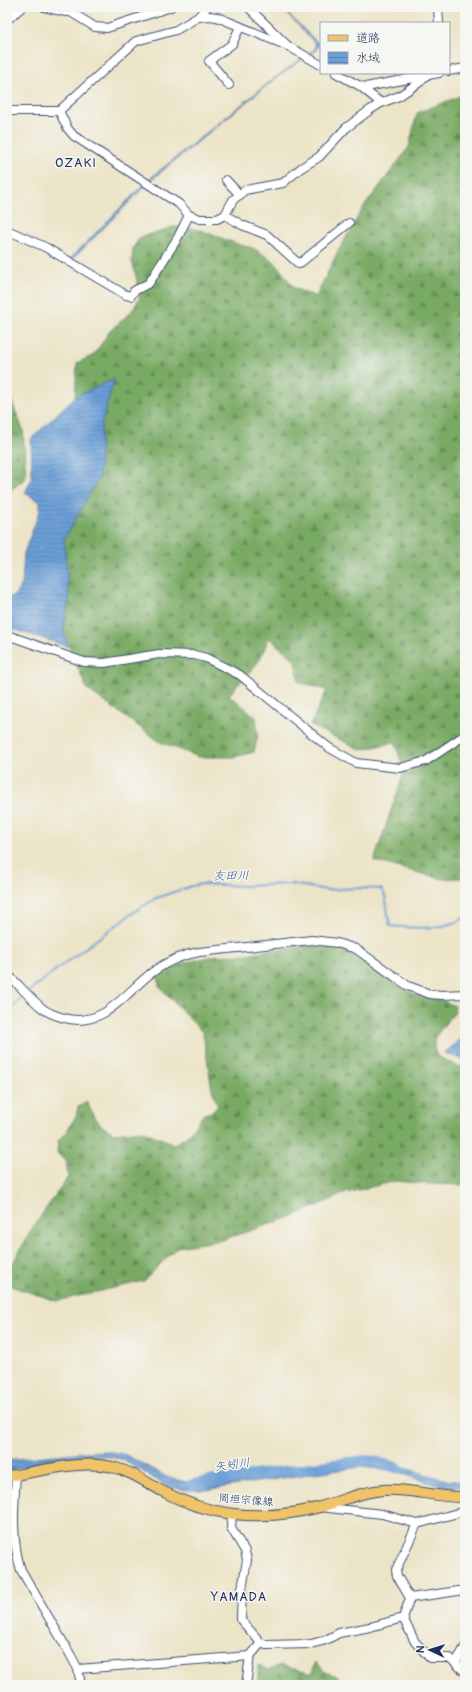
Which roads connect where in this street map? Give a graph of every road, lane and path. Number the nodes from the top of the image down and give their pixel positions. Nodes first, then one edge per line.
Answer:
1 (22, 7) edge
2 (44, 7) edge
3 (171, 7) edge
4 (208, 7) edge
5 (248, 7) edge
6 (438, 7) edge
7 (70, 9) edge
8 (198, 17) junction
9 (7, 20) edge
10 (439, 22) edge
11 (240, 27) junction
12 (288, 46) junction
13 (320, 64) edge
14 (465, 68) edge
15 (450, 71) edge
16 (338, 74) edge
17 (434, 74) edge
18 (425, 76) junction
19 (229, 85) dead end
20 (360, 86) junction
21 (381, 103) junction
22 (7, 111) edge
23 (59, 111) junction
24 (226, 180) dead end
25 (240, 195) junction
26 (189, 215) junction
27 (225, 215) junction
28 (348, 223) dead end
29 (7, 230) edge
30 (7, 635) edge
31 (465, 735) edge
32 (7, 974) edge
33 (465, 994) edge
34 (11, 1475) edge
35 (465, 1497) edge
36 (319, 1507) junction
37 (465, 1511) edge
38 (232, 1514) junction
39 (417, 1524) junction
40 (465, 1590) edge
41 (410, 1598) junction
42 (403, 1618) junction
43 (261, 1643) junction
44 (465, 1647) edge
45 (250, 1656) junction
46 (456, 1662) junction
47 (78, 1669) junction
48 (465, 1672) edge
49 (81, 1685) edge
50 (246, 1685) edge

1 - 9 street
2 - 7 street
3 - 7 street
4 - 8 street
5 - 12 street
6 - 10 street
8 - 11 street
8 - 23 street
11 - 12 street
11 - 19 street
12 - 13 street
14 - 15 street
16 - 20 street
17 - 18 street
18 - 20 street
18 - 21 street
20 - 21 street
21 - 25 street
22 - 23 street
23 - 26 street
24 - 25 street
25 - 27 street
26 - 27 street
26 - 29 street
27 - 28 street
30 - 31 street
32 - 33 street
34 - 38 main road, 岡垣宗像線
34 - 47 street
35 - 36 main road, 岡垣宗像線
36 - 38 main road, 岡垣宗像線
36 - 39 street
37 - 39 street
38 - 43 street
39 - 41 street
40 - 41 street
41 - 42 street
42 - 43 street
42 - 46 street
43 - 45 street
44 - 46 street
45 - 47 street
45 - 50 street
46 - 48 street
47 - 49 street

